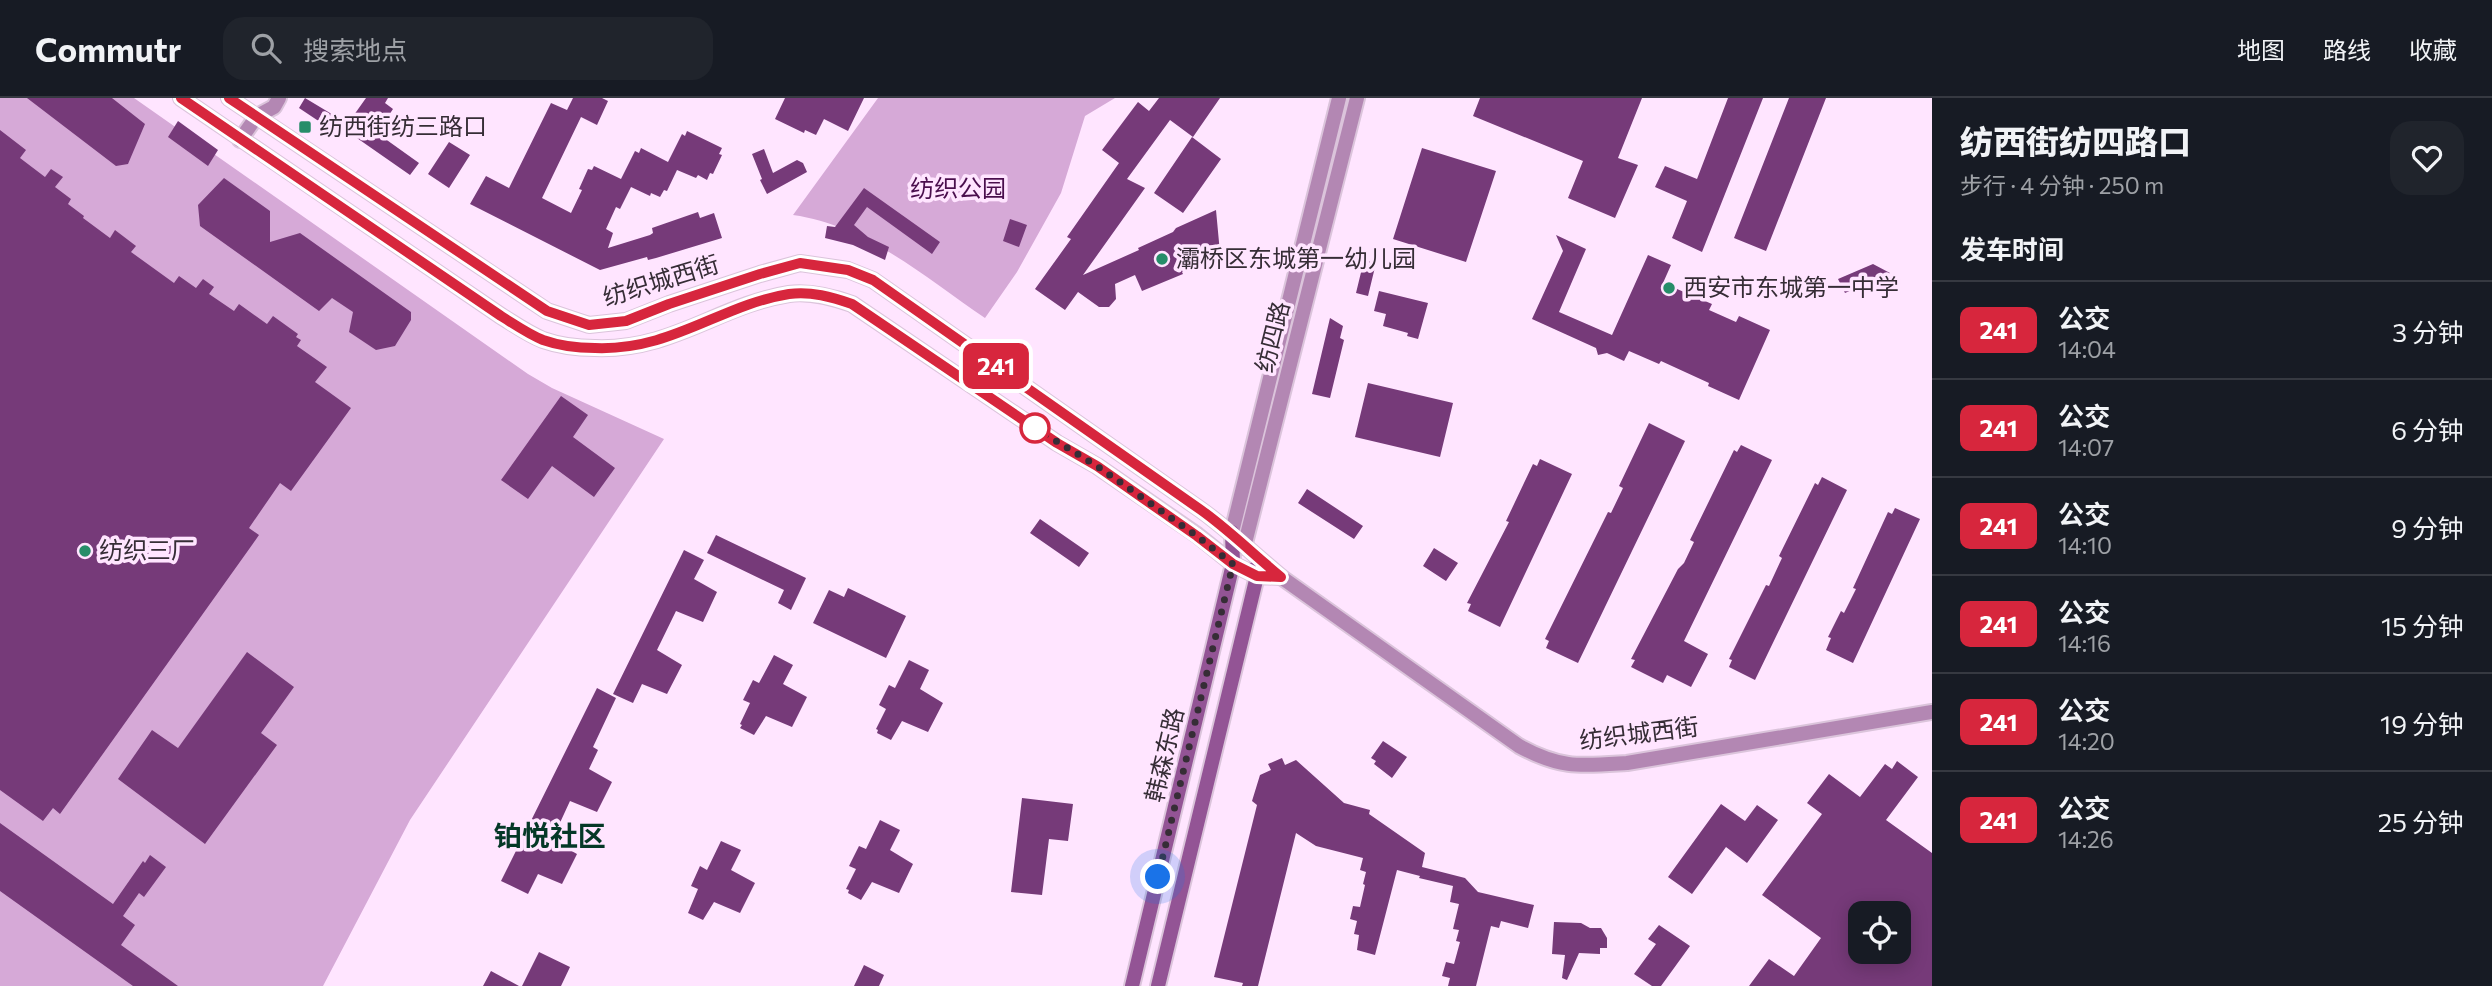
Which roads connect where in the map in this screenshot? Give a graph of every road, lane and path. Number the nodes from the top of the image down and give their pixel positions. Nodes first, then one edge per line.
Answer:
1 (181, 98) edge
2 (229, 98) edge
3 (279, 98) edge
4 (1339, 98) edge
5 (1357, 98) edge
6 (257, 116) junction
7 (240, 140) junction
8 (1232, 532) junction
9 (1244, 547) junction
10 (1233, 564) junction
11 (1257, 576) junction
12 (1281, 577) junction
13 (1932, 712) edge
14 (1132, 986) edge
15 (1158, 986) edge

1 - 7 main road, 纺织城西街
2 - 6 main road, 纺织城西街
3 - 6 street
4 - 8 street, 纺四路
5 - 9 street, 纺四路
6 - 7 street
6 - 8 main road, 纺织城西街
7 - 10 main road, 纺织城西街
8 - 9 main road, 纺织城西街
8 - 10 main road, 韩森东路
9 - 11 main road
9 - 12 main road, 纺织城西街
10 - 11 main road, 纺织城西街
10 - 14 main road, 韩森东路
11 - 12 main road, 纺织城西街
11 - 15 main road, 韩森东路
12 - 13 street, 纺织城西街

